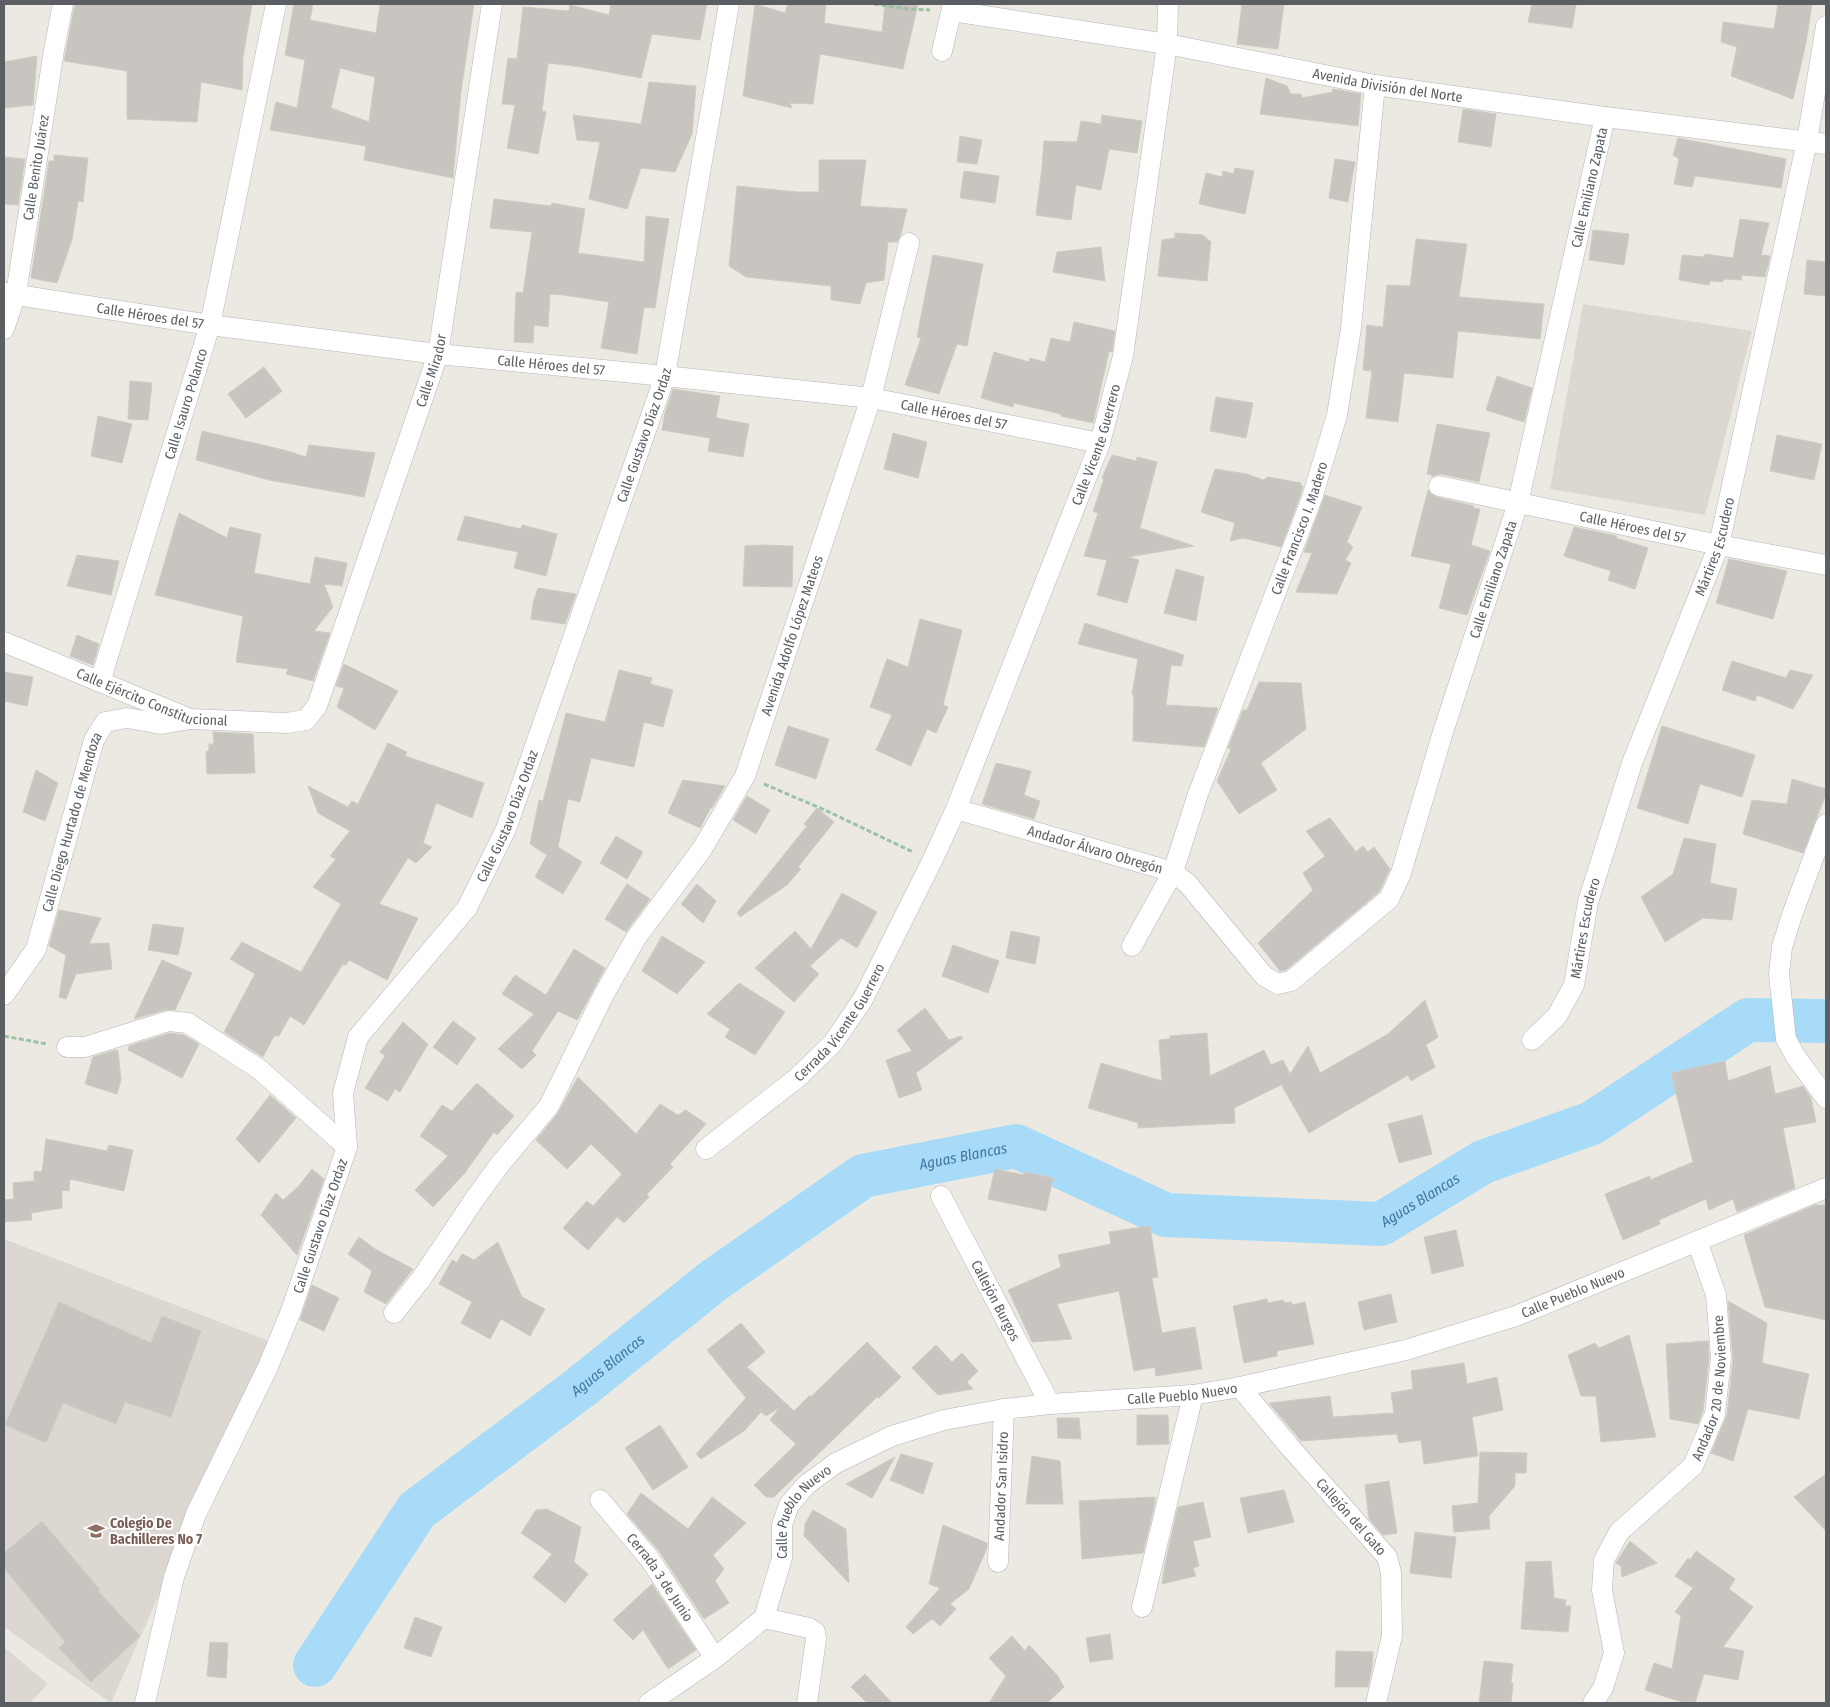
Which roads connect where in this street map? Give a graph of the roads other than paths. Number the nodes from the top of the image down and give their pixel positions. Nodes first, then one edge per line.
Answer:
1 (63, 4) edge
2 (276, 4) edge
3 (492, 4) edge
4 (729, 4) edge
5 (1168, 4) edge
6 (952, 7) edge
7 (1826, 26) edge
8 (1167, 44) junction
9 (942, 51) dead end
10 (1375, 85) junction
11 (1605, 117) junction
12 (1817, 142) edge
13 (909, 243) dead end
14 (10, 293) edge
15 (210, 325) junction
16 (4, 329) edge
17 (438, 354) junction
18 (665, 376) junction
19 (871, 398) junction
20 (1100, 442) junction
21 (1439, 486) dead end
22 (1518, 503) junction
23 (1719, 545) junction
24 (1826, 564) edge
25 (4, 642) edge
26 (100, 682) junction
27 (190, 719) junction
28 (306, 720) joint
29 (956, 808) junction
30 (1826, 824) edge
31 (932, 862) joint
32 (1173, 872) junction
33 (1132, 946) dead end
34 (1278, 984) joint
35 (4, 995) edge
36 (1532, 1040) dead end
37 (67, 1047) road end
38 (1826, 1098) edge
39 (347, 1147) junction
40 (706, 1149) dead end
41 (1826, 1188) edge
42 (941, 1196) dead end
43 (1697, 1241) junction
44 (394, 1313) dead end
45 (1240, 1387) junction
46 (1193, 1395) junction
47 (1050, 1404) junction
48 (1004, 1409) junction
49 (600, 1500) dead end
50 (998, 1562) dead end
51 (1142, 1608) dead end
52 (764, 1618) junction
53 (715, 1658) junction
54 (145, 1703) edge
55 (649, 1703) edge
56 (807, 1703) edge
57 (1376, 1703) edge
58 (1593, 1703) edge

1 - 14 street, Calle Benito Juárez
2 - 15 street, Calle Isauro Polanco
3 - 17 street, Calle Mirador
4 - 18 street, Calle Gustavo Díaz Ordaz
5 - 8 street, Calle Vicente Guerrero
6 - 8 street, Avenida División del Norte
6 - 9 street
7 - 12 street, Mártires Escudero
8 - 10 street, Avenida División del Norte
8 - 20 street, Calle Vicente Guerrero
10 - 11 street, Avenida División del Norte
10 - 32 street, Calle Francisco I. Madero
11 - 12 street, Avenida División del Norte
11 - 22 street, Calle Emiliano Zapata
12 - 23 street, Mártires Escudero
13 - 19 street, Avenida Adolfo López Mateos
14 - 15 street, Calle Héroes del 57
14 - 16 street, Calle Benito Juárez
15 - 17 street, Calle Héroes del 57
15 - 26 street, Calle Isauro Polanco
17 - 18 street, Calle Héroes del 57
17 - 28 street, Calle Mirador
18 - 19 street, Calle Héroes del 57
18 - 39 street, Calle Gustavo Díaz Ordaz
19 - 20 street, Calle Héroes del 57
19 - 44 street, Avenida Adolfo López Mateos
20 - 29 street, Calle Vicente Guerrero
21 - 22 street, Calle Héroes del 57
22 - 23 street, Calle Héroes del 57
22 - 34 street, Calle Emiliano Zapata
23 - 24 street, Calle Héroes del 57
23 - 36 street, Mártires Escudero
25 - 26 street, Calle Ejército Constitucional
26 - 27 street, Calle Ejército Constitucional
27 - 28 street, Calle Ejército Constitucional
27 - 35 street, Calle Diego Hurtado de Mendoza
29 - 31 street, Calle Vicente Guerrero
29 - 32 street, Andador Álvaro Obregón
30 - 38 street
31 - 40 street, Cerrada Vicente Guerrero
32 - 33 street, Calle Francisco I. Madero
32 - 34 street, Andador Álvaro Obregón
37 - 39 street
39 - 54 street, Calle Gustavo Díaz Ordaz
41 - 43 street, Calle Pueblo Nuevo
42 - 47 street, Callejón Burgos
43 - 45 street, Calle Pueblo Nuevo
43 - 58 street, Andador 20 de Noviembre
45 - 46 street, Calle Pueblo Nuevo
45 - 57 street, Callejón del Gato
46 - 47 street, Calle Pueblo Nuevo
46 - 51 street
47 - 48 street, Calle Pueblo Nuevo
48 - 50 street, Andador San Isidro
48 - 52 street, Calle Pueblo Nuevo
49 - 53 street, Cerrada 3 de Junio
52 - 53 street
52 - 56 street
53 - 55 street

